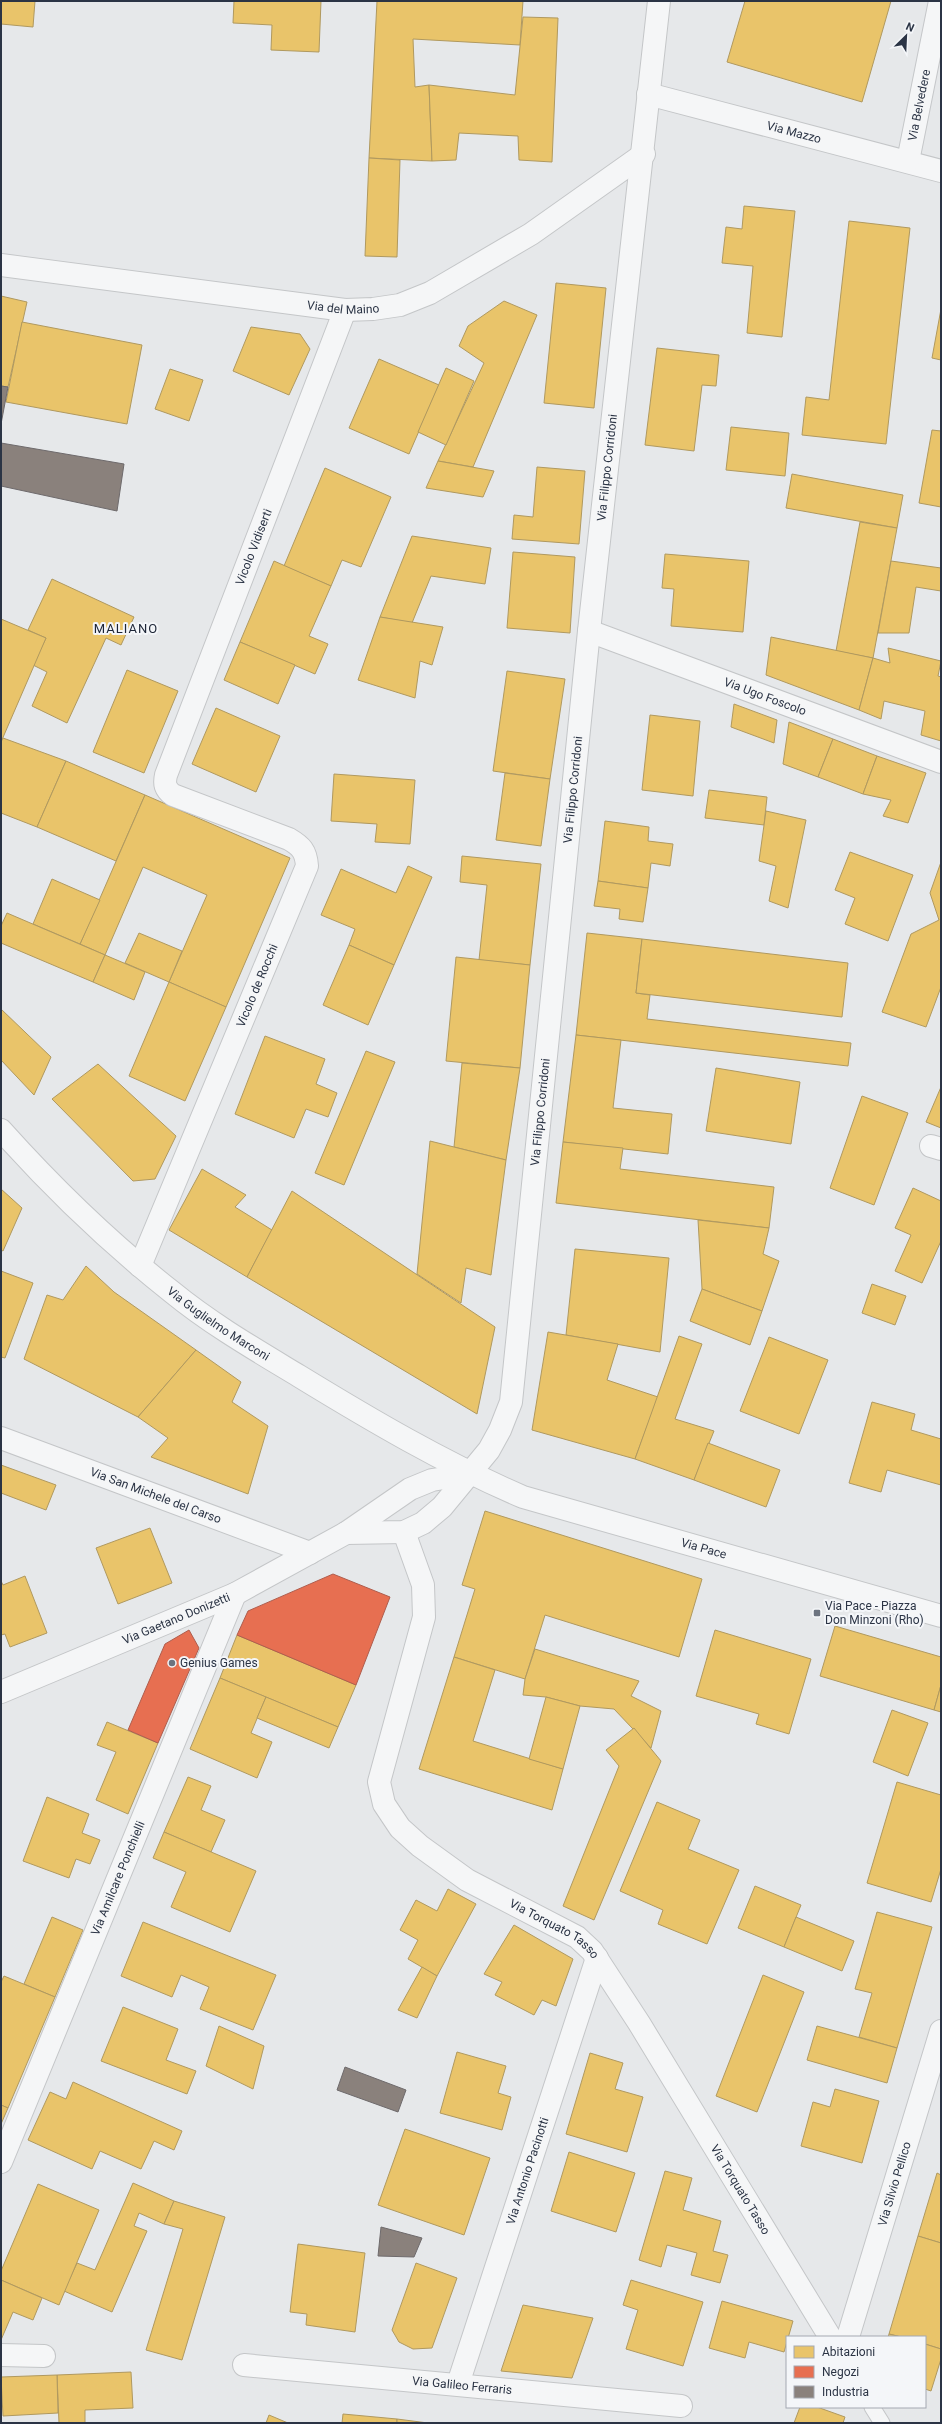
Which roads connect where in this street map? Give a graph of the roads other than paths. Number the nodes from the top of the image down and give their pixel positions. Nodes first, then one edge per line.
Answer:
1 (659, 1) edge
2 (940, 1) edge
3 (648, 94) junction
4 (644, 154) junction
5 (908, 161) junction
6 (941, 171) edge
7 (1, 265) edge
8 (345, 310) junction
9 (589, 632) junction
10 (941, 762) edge
11 (164, 783) joint
12 (1, 1130) edge
13 (140, 1266) junction
14 (1, 1438) edge
15 (469, 1474) junction
16 (404, 1532) junction
17 (346, 1533) junction
18 (310, 1553) junction
19 (235, 1594) junction
20 (941, 1616) edge
21 (1, 1692) edge
22 (596, 1958) junction
23 (941, 2031) edge
24 (1, 2162) edge
25 (829, 2336) edge
26 (848, 2336) edge
27 (1, 2355) edge
28 (44, 2356) dead end
29 (244, 2365) dead end
30 (458, 2384) junction
31 (682, 2406) dead end
32 (873, 2408) edge
33 (882, 2423) edge

1 - 3 street, Via Filippo Corridoni
2 - 5 street, Via Belvedere
3 - 4 street, Via Filippo Corridoni
3 - 5 street, Via Mazzo
4 - 8 street, Via del Maino
4 - 9 street, Via Filippo Corridoni
5 - 6 street, Via Mazzo
7 - 8 street, Via del Maino
8 - 11 street, Vicolo Vidiserti
9 - 10 street, Via Ugo Foscolo
9 - 15 street, Via Filippo Corridoni
11 - 13 street, Vicolo de Rocchi
12 - 13 street, Via Guglielmo Marconi
13 - 15 street, Via Guglielmo Marconi
14 - 18 street, Via San Michele del Carso
15 - 16 street, Via Filippo Corridoni
15 - 17 street, Via Gaetano Donizetti
15 - 20 street, Via Pace
16 - 17 street
16 - 22 street, Via Torquato Tasso
17 - 18 street, Via Gaetano Donizetti
18 - 19 street, Via Gaetano Donizetti
19 - 21 street, Via Gaetano Donizetti
19 - 24 street, Via Amilcare Ponchielli
22 - 25 street, Via Torquato Tasso
22 - 30 street, Via Antonio Pacinotti
23 - 26 street, Via Silvio Pellico
27 - 28 street
29 - 30 street, Via Galileo Ferraris
30 - 31 street, Via Galileo Ferraris
32 - 33 lane

